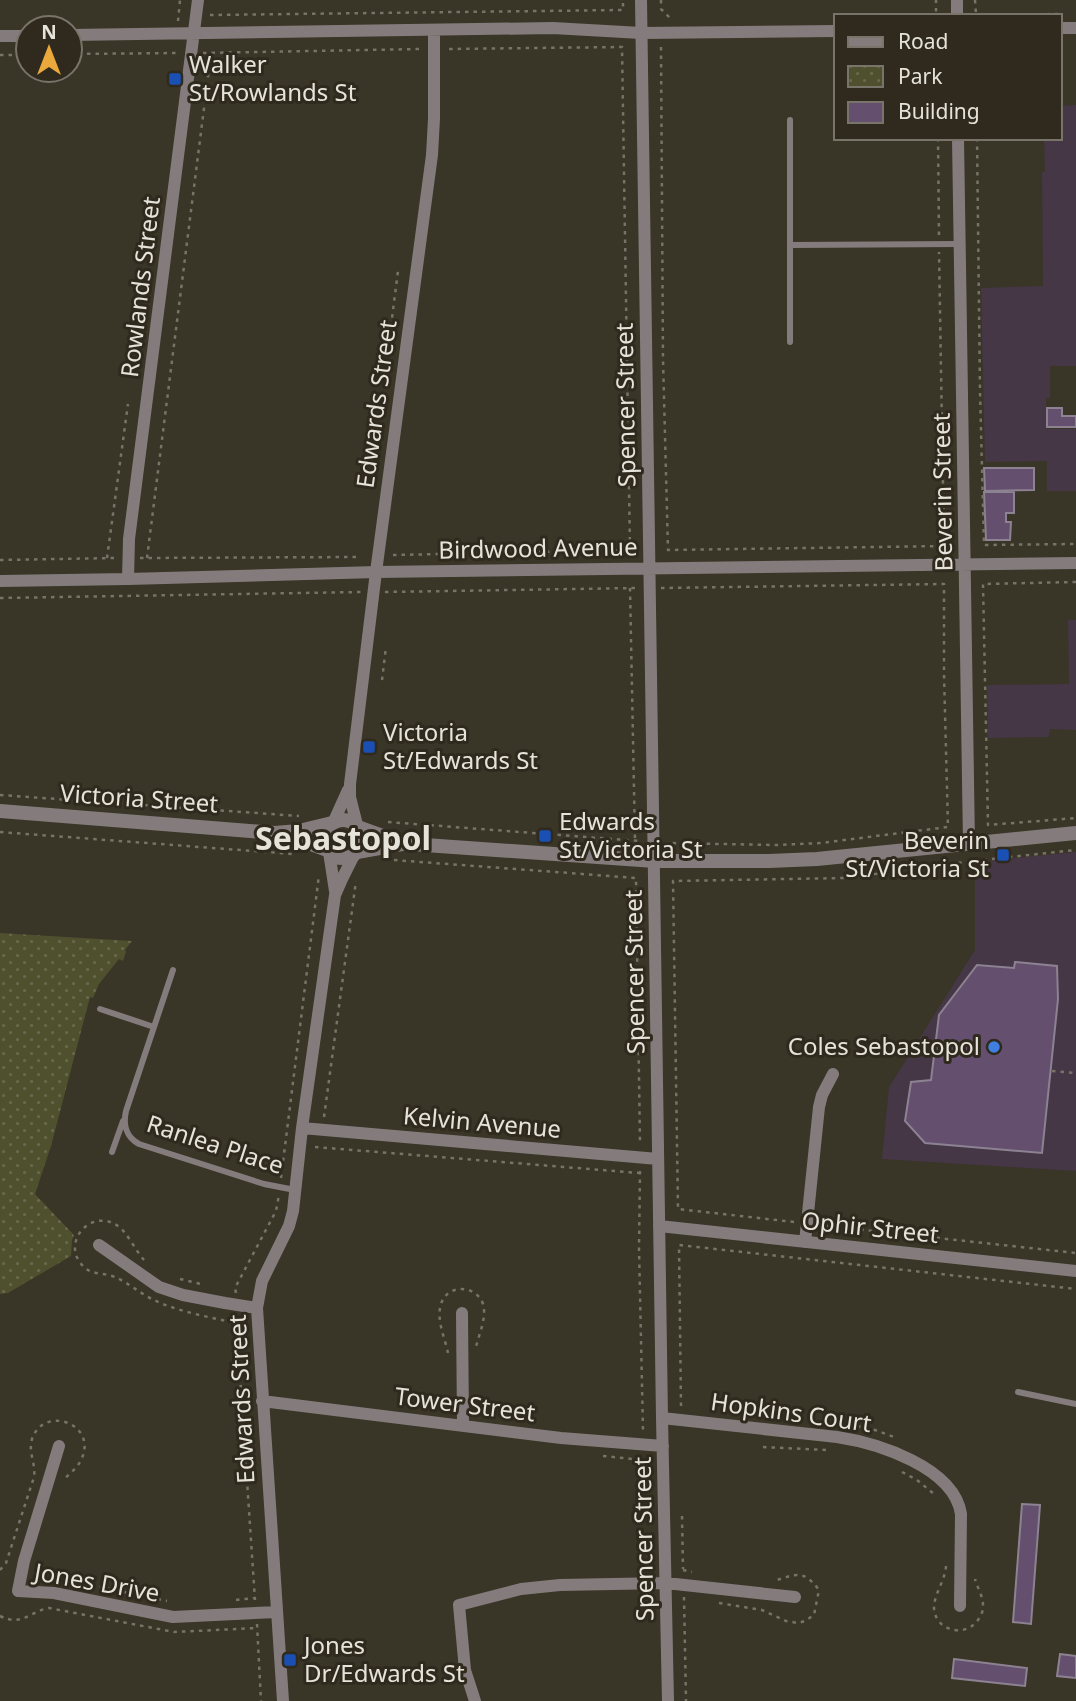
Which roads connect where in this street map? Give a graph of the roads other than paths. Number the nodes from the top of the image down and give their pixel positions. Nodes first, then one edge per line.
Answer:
1 (198, 0) edge
2 (641, 0) edge
3 (434, 30) junction
4 (834, 31) edge
5 (194, 33) junction
6 (641, 33) junction
7 (84, 35) edge
8 (790, 120) dead end
9 (958, 140) edge
10 (960, 244) junction
11 (790, 245) junction
12 (790, 342) dead end
13 (1076, 563) edge
14 (965, 565) junction
15 (649, 569) junction
16 (376, 572) junction
17 (128, 579) junction
18 (0, 581) edge
19 (350, 784) junction
20 (0, 811) edge
21 (333, 822) junction
22 (358, 826) junction
23 (275, 833) junction
24 (1076, 833) edge
25 (411, 844) junction
26 (969, 844) junction
27 (328, 851) junction
28 (356, 853) junction
29 (654, 861) junction
30 (335, 894) junction
31 (173, 970) dead end
32 (100, 1009) dead end
33 (154, 1027) junction
34 (833, 1074) dead end
35 (126, 1111) junction
36 (302, 1128) junction
37 (112, 1153) dead end
38 (658, 1159) junction
39 (295, 1190) junction
40 (659, 1226) junction
41 (805, 1242) junction
42 (99, 1245) dead end
43 (1076, 1271) edge
44 (257, 1308) junction
45 (462, 1313) dead end
46 (1018, 1392) dead end
47 (262, 1401) junction
48 (1076, 1404) edge
49 (662, 1418) junction
50 (463, 1425) junction
51 (59, 1446) dead end
52 (663, 1446) junction
53 (666, 1583) junction
54 (796, 1597) dead end
55 (960, 1606) dead end
56 (277, 1612) junction
57 (283, 1701) edge
58 (475, 1701) edge
59 (668, 1701) edge

1 - 5 street, Rowlands Street
2 - 6 street, Spencer Street
3 - 5 street
3 - 6 street
3 - 16 street, Edwards Street
4 - 6 street
5 - 7 street
5 - 17 street, Rowlands Street
6 - 15 street, Spencer Street
8 - 11 lane
9 - 10 street, Beverin Street
10 - 11 lane
10 - 14 street, Beverin Street
11 - 12 lane
13 - 14 street, Birdwood Avenue
14 - 15 street, Birdwood Avenue
14 - 26 street, Beverin Street
15 - 16 street, Birdwood Avenue
15 - 29 street, Spencer Street
16 - 17 street, Birdwood Avenue
16 - 19 street, Edwards Street
17 - 18 street, Birdwood Avenue
19 - 21 street, Edwards Street
19 - 22 street, Edwards Street
20 - 23 street, Victoria Street
21 - 22 street
21 - 23 street, Victoria Street
21 - 27 street
22 - 25 street
22 - 28 street
23 - 27 street, Victoria Street
24 - 26 street
25 - 28 street
25 - 29 street
26 - 29 street
27 - 28 street
27 - 30 street, Edwards Street
28 - 30 street, Edwards Street
29 - 38 street, Spencer Street
30 - 36 street, Edwards Street
31 - 33 lane, Ranlea Place
32 - 33 lane
33 - 35 lane, Ranlea Place
34 - 41 street
35 - 37 lane
35 - 39 lane, Ranlea Place
36 - 38 street, Kelvin Avenue
36 - 39 street, Edwards Street
38 - 40 street, Spencer Street
39 - 44 street, Edwards Street
40 - 41 street, Ophir Street
40 - 49 street, Spencer Street
41 - 43 street, Ophir Street
42 - 44 street
44 - 47 street, Edwards Street
45 - 50 street
46 - 48 lane
47 - 50 street, Tower Street
47 - 56 street, Edwards Street
49 - 52 street, Spencer Street
49 - 55 street, Hopkins Court
50 - 52 street, Tower Street
51 - 56 street, Jones Drive
52 - 53 street, Spencer Street
53 - 54 street
53 - 58 street
53 - 59 street, Spencer Street
56 - 57 street, Edwards Street

